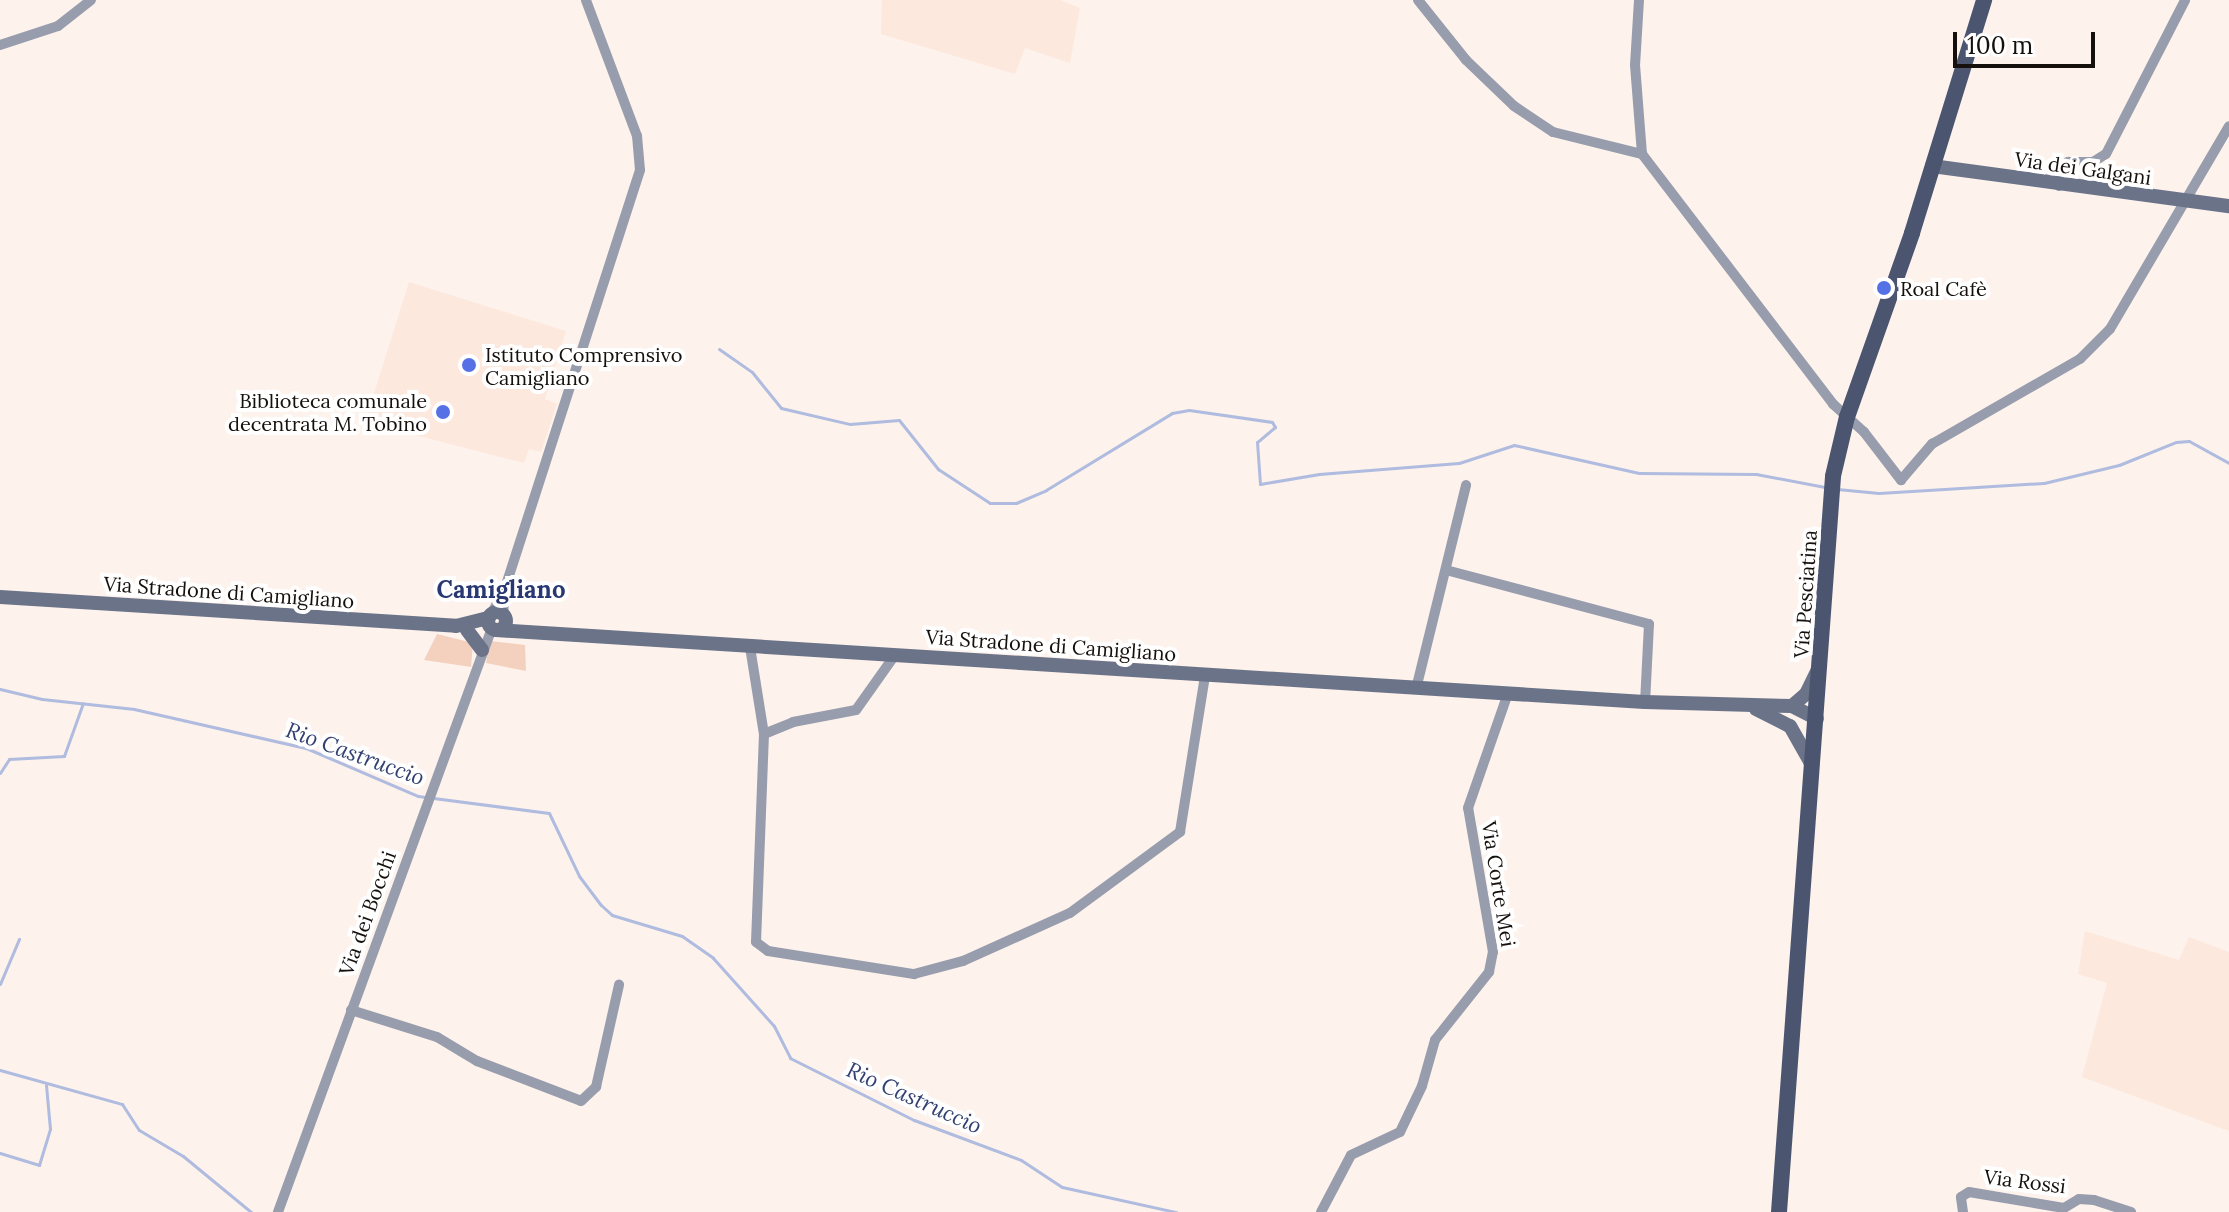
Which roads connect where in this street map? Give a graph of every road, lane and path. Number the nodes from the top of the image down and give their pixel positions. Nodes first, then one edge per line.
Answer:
1 (91, 0) edge
2 (586, 0) edge
3 (1418, 0) edge
4 (1639, 0) edge
5 (1984, 0) edge
6 (2185, 0) edge
7 (0, 45) edge
8 (2229, 126) edge
9 (1642, 154) junction
10 (1932, 166) junction
11 (2059, 186) junction
12 (2187, 201) junction
13 (2229, 206) edge
14 (1847, 417) junction
15 (1466, 485) dead end
16 (1446, 570) junction
17 (0, 597) edge
18 (495, 622) junction
19 (462, 628) junction
20 (750, 647) junction
21 (482, 650) junction
22 (895, 655) junction
23 (1821, 664) junction
24 (1205, 676) junction
25 (1416, 689) junction
26 (1508, 693) junction
27 (1645, 702) junction
28 (1792, 706) junction
29 (1752, 707) junction
30 (1817, 719) junction
31 (1790, 726) junction
32 (764, 734) junction
33 (1813, 768) junction
34 (619, 985) dead end
35 (351, 1010) junction
36 (278, 1212) edge
37 (1321, 1212) edge
38 (1779, 1212) edge
39 (1963, 1212) edge
40 (2131, 1212) edge

1 - 7 street
2 - 18 street, Via dei Bocchi
3 - 9 street
4 - 9 street
5 - 10 main road, Via Pesciatina
6 - 11 street
8 - 12 street
9 - 14 street
10 - 11 street, Via dei Galgani
10 - 14 main road, Via Pesciatina
11 - 12 street, Via dei Galgani
12 - 13 street, Via dei Galgani
12 - 14 street
14 - 23 main road, Via Pesciatina
15 - 16 street
16 - 25 street
16 - 27 street
17 - 19 street, Via Stradone di Camigliano
18 - 19 street, Via Stradone di Camigliano
18 - 20 street, Via Stradone di Camigliano
18 - 21 street, Via dei Bocchi
19 - 21 street
20 - 22 street, Via Stradone di Camigliano
20 - 32 street
21 - 35 street, Via dei Bocchi
22 - 24 street, Via Stradone di Camigliano
22 - 32 street
23 - 28 street
23 - 30 main road, Via Pesciatina
24 - 25 street, Via Stradone di Camigliano
24 - 32 street
25 - 26 street, Via Stradone di Camigliano
26 - 27 street, Via Stradone di Camigliano
26 - 37 street, Via Corte Mei
27 - 29 street, Via Stradone di Camigliano
28 - 29 street, Via Stradone di Camigliano
28 - 30 street, Via Stradone di Camigliano
29 - 31 street, Via Stradone di Camigliano
30 - 31 street
30 - 33 main road, Via Pesciatina
31 - 33 street
33 - 38 main road, Via Pesciatina
34 - 35 street
35 - 36 street, Via dei Bocchi
39 - 40 street, Via Rossi

